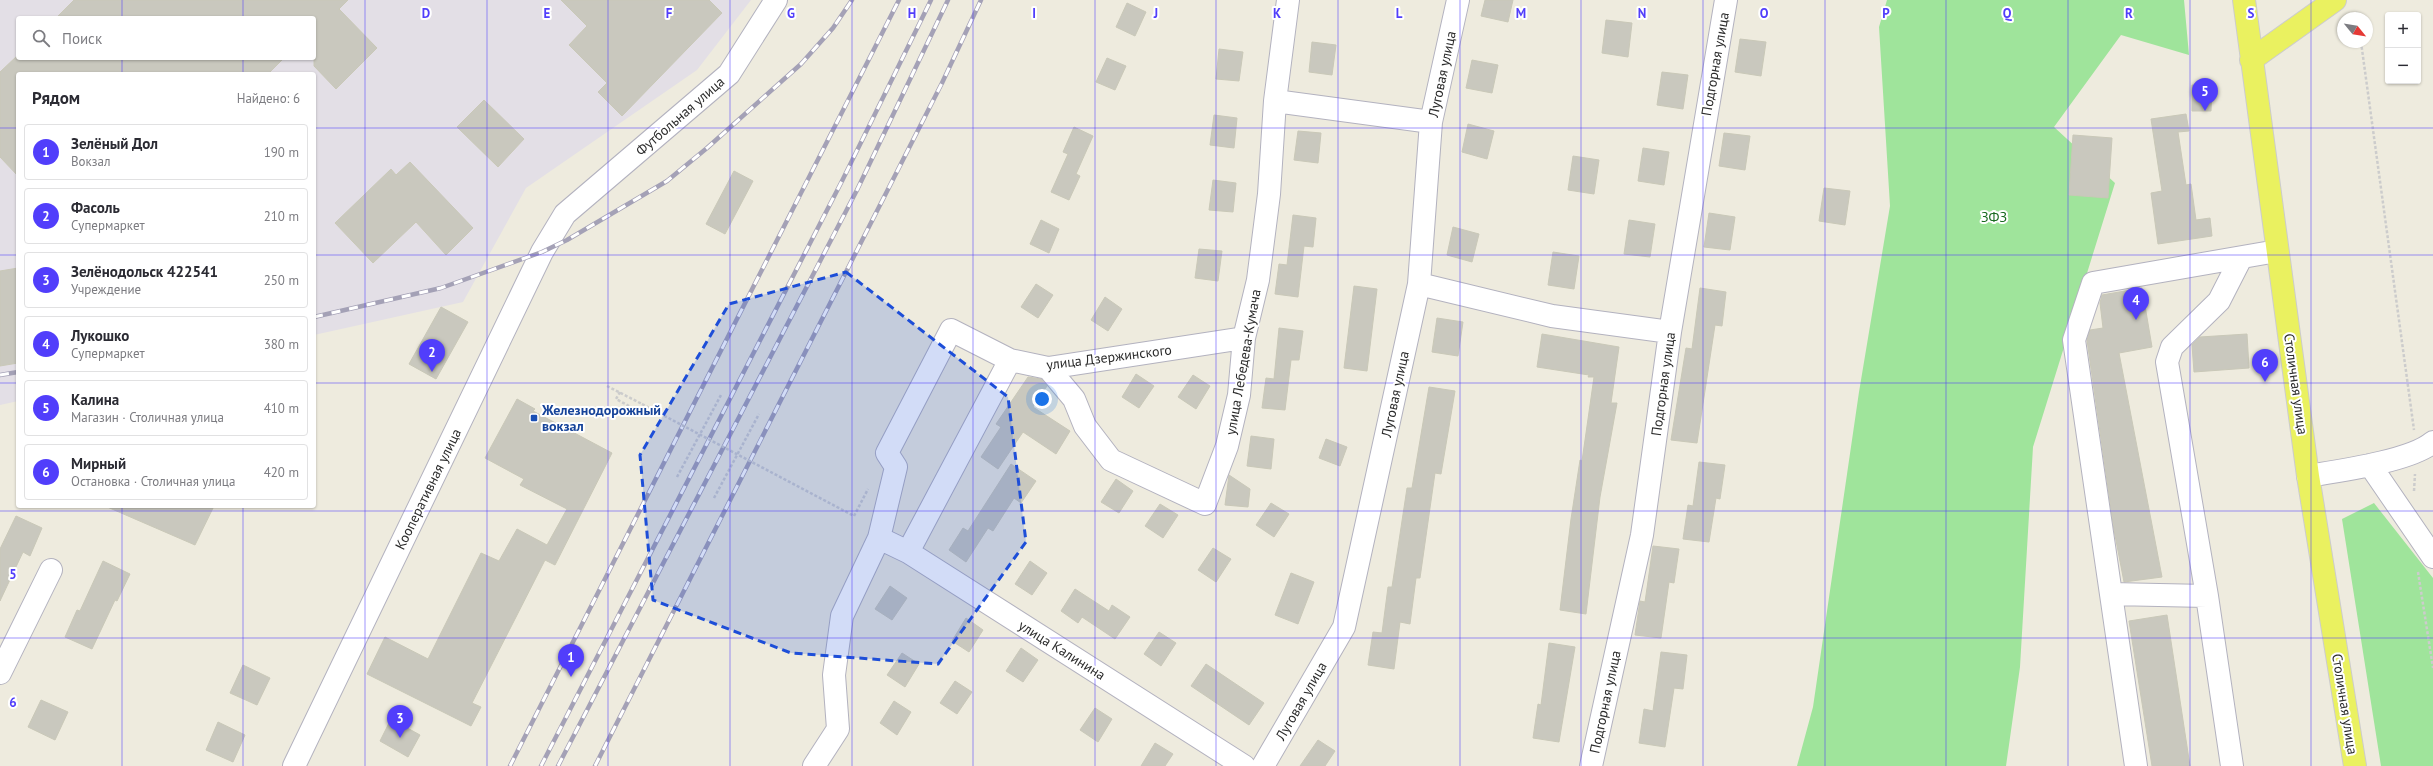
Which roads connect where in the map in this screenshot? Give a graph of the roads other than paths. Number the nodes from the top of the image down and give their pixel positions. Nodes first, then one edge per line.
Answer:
1 (776, 0) edge
2 (1288, 0) edge
3 (1458, 0) edge
4 (1726, 0) edge
5 (2244, 0) edge
6 (2335, 0) edge
7 (2251, 60) junction
8 (1276, 101) junction
9 (1431, 122) junction
10 (566, 214) joint
11 (2277, 252) junction
12 (2241, 258) junction
13 (1419, 284) junction
14 (1670, 332) junction
15 (1244, 338) junction
16 (1010, 360) junction
17 (1048, 368) junction
18 (2429, 445) edge
19 (2370, 465) junction
20 (2308, 476) junction
21 (879, 538) junction
22 (908, 552) junction
23 (2433, 557) edge
24 (50, 570) dead end
25 (2111, 594) junction
26 (2207, 596) junction
27 (0, 673) edge
28 (294, 766) edge
29 (814, 766) edge
30 (1244, 766) edge
31 (1263, 766) edge
32 (1591, 766) edge
33 (2136, 766) edge
34 (2232, 766) edge
35 (2355, 766) edge

1 - 10 street, Футбольная улица
2 - 8 street, улица Лебедева-Кумача
3 - 9 street, Луговая улица
4 - 14 street, Подгорная улица
5 - 7 main road, Столичная улица
6 - 7 main road
7 - 11 main road, Столичная улица
8 - 9 street
8 - 15 street, улица Лебедева-Кумача
9 - 13 street, Луговая улица
10 - 28 street, Кооперативная улица
11 - 12 street
11 - 20 main road, Столичная улица
12 - 25 street
12 - 26 street
13 - 14 street
13 - 31 street, Луговая улица
14 - 32 street, Подгорная улица
15 - 17 street, улица Дзержинского
15 - 17 street, улица Лебедева-Кумача
16 - 17 street, улица Дзержинского
16 - 21 street, улица Дзержинского
16 - 22 street
18 - 19 street
19 - 20 street
19 - 23 street
20 - 35 main road, Столичная улица
21 - 22 street, улица Калинина
21 - 29 street, улица Дзержинского
22 - 30 street, улица Калинина
24 - 27 street
25 - 26 street
25 - 33 street
26 - 34 street

